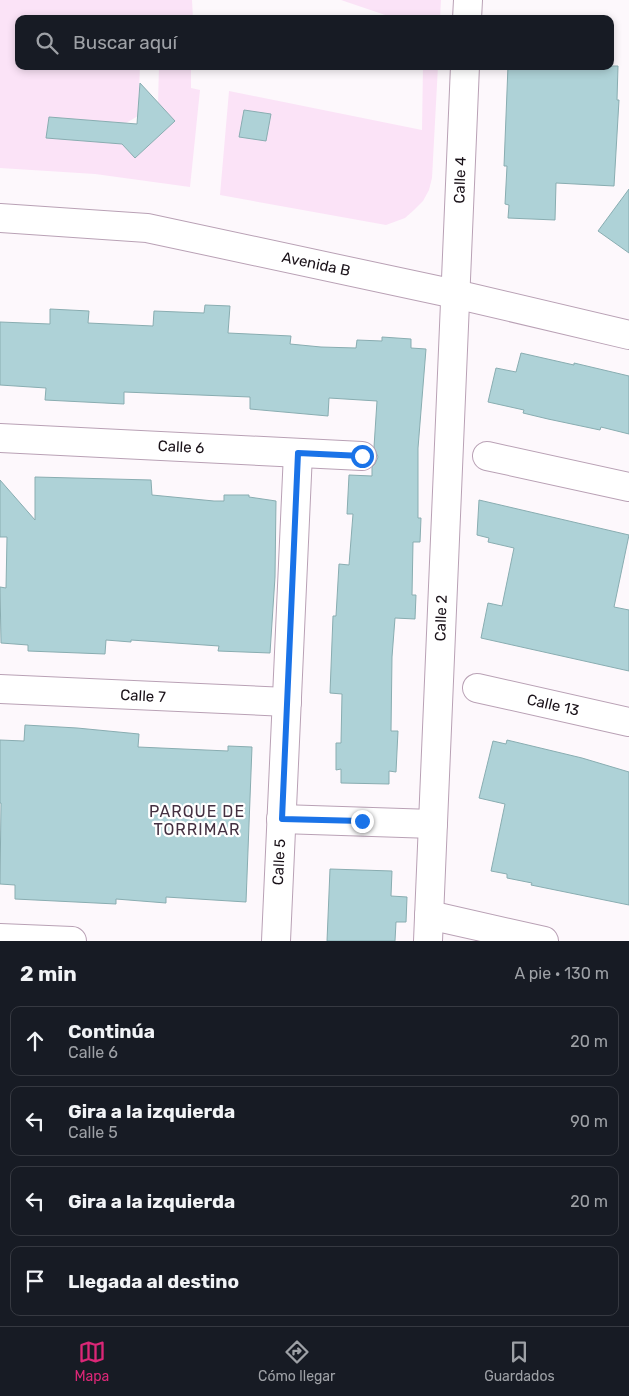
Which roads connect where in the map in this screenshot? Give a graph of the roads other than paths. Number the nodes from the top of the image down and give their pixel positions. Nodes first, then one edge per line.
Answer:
1 (468, 0) edge
2 (467, 15) edge
3 (465, 70) edge
4 (0, 218) edge
5 (455, 294) junction
6 (629, 335) edge
7 (0, 438) edge
8 (298, 453) junction
9 (362, 456) dead end
10 (487, 456) dead end
11 (629, 487) edge
12 (477, 688) dead end
13 (0, 689) edge
14 (287, 702) junction
15 (629, 722) edge
16 (282, 819) junction
17 (433, 824) junction
18 (428, 928) edge
19 (0, 938) edge
20 (72, 941) edge
21 (276, 941) edge
22 (544, 941) edge

1 - 2 street
3 - 5 street, Calle 4
4 - 5 street, Avenida B
5 - 6 street, Avenida B
5 - 17 street, Calle 2
7 - 8 street, Calle 6
8 - 9 street, Calle 6
8 - 14 street, Calle 5
10 - 11 street
12 - 15 street, Calle 13
13 - 14 street, Calle 7
14 - 16 street, Calle 5
16 - 17 street
16 - 21 street, Calle 5
17 - 18 street, Calle 2
18 - 22 street
19 - 20 street

